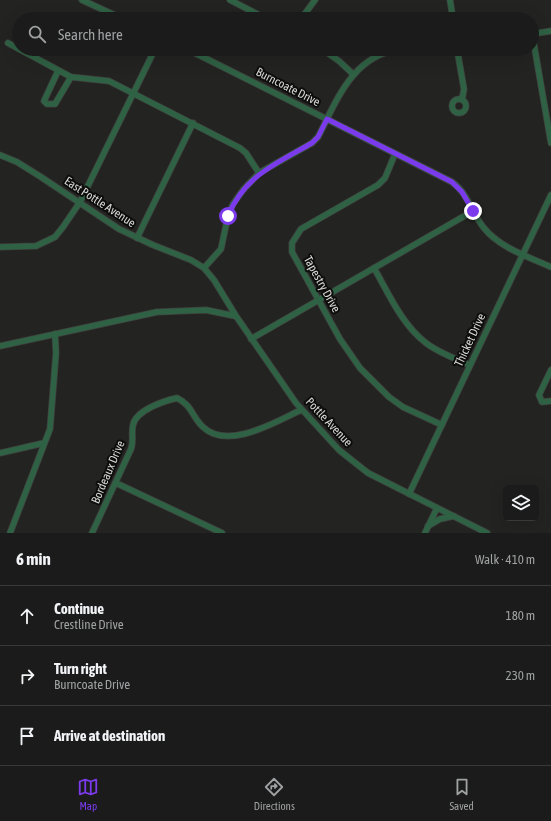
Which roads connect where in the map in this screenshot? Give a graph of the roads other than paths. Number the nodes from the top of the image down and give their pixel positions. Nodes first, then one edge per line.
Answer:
1 (82, 0) edge
2 (231, 0) edge
3 (315, 0) edge
4 (450, 0) edge
5 (108, 12) edge
6 (254, 12) edge
7 (306, 12) edge
8 (452, 12) edge
9 (551, 31) edge
10 (539, 33) edge
11 (8, 43) dead end
12 (12, 45) edge
13 (31, 56) edge
14 (152, 56) edge
15 (201, 56) edge
16 (332, 56) edge
17 (382, 56) edge
18 (459, 56) edge
19 (536, 56) edge
20 (58, 71) junction
21 (353, 74) junction
22 (71, 77) junction
23 (133, 93) junction
24 (462, 100) dead end
25 (327, 119) junction
26 (193, 123) junction
27 (551, 143) edge
28 (395, 154) junction
29 (0, 155) edge
30 (259, 173) junction
31 (551, 195) edge
32 (80, 202) junction
33 (473, 211) junction
34 (137, 238) junction
35 (0, 247) edge
36 (522, 254) junction
37 (551, 267) edge
38 (204, 268) junction
39 (374, 268) junction
40 (318, 300) junction
41 (236, 316) junction
42 (55, 334) junction
43 (251, 339) junction
44 (0, 346) edge
45 (470, 366) junction
46 (551, 370) edge
47 (549, 381) edge
48 (551, 402) edge
49 (302, 410) junction
50 (442, 425) junction
51 (44, 443) junction
52 (0, 453) edge
53 (116, 483) junction
54 (409, 494) junction
55 (437, 508) junction
56 (454, 516) junction
57 (428, 526) junction
58 (10, 533) edge
59 (92, 533) edge
60 (222, 533) edge
61 (425, 533) edge
62 (488, 533) edge

1 - 5 street
2 - 6 street
3 - 7 street
4 - 8 street
9 - 10 street
11 - 12 street
13 - 20 street
14 - 23 street
15 - 25 street, Burncoate Drive
16 - 21 street
17 - 21 street
18 - 24 street
19 - 27 street
20 - 22 street
20 - 22 street
21 - 25 street
22 - 23 street
23 - 26 street
23 - 32 street
25 - 28 street, Burncoate Drive
25 - 30 street
26 - 30 street
26 - 34 street
28 - 33 street, Burncoate Drive
28 - 40 street, Tapestry Drive
29 - 32 street, East Pottle Avenue
30 - 38 street
31 - 36 street, Thicket Drive
32 - 34 street, East Pottle Avenue
32 - 35 street
33 - 36 street, Burncoate Drive
33 - 39 street
34 - 38 street, East Pottle Avenue
36 - 37 street, Burncoate Drive
36 - 45 street, Thicket Drive
38 - 41 street, East Pottle Avenue
39 - 40 street
39 - 45 street
40 - 43 street
40 - 50 street, Tapestry Drive
41 - 42 street
41 - 43 street, Pottle Avenue
42 - 44 street
42 - 51 street
43 - 49 street, Pottle Avenue
45 - 50 street, Thicket Drive
46 - 47 street
47 - 48 street
49 - 53 street, Bordeaux Drive
49 - 54 street, Pottle Avenue
50 - 54 street, Thicket Drive
51 - 52 street
51 - 58 street
53 - 59 street, Bordeaux Drive
53 - 60 street
54 - 55 street, Pottle Avenue
55 - 56 street, Pottle Avenue
55 - 57 street
56 - 57 street
56 - 62 street, Pottle Avenue
57 - 61 street

